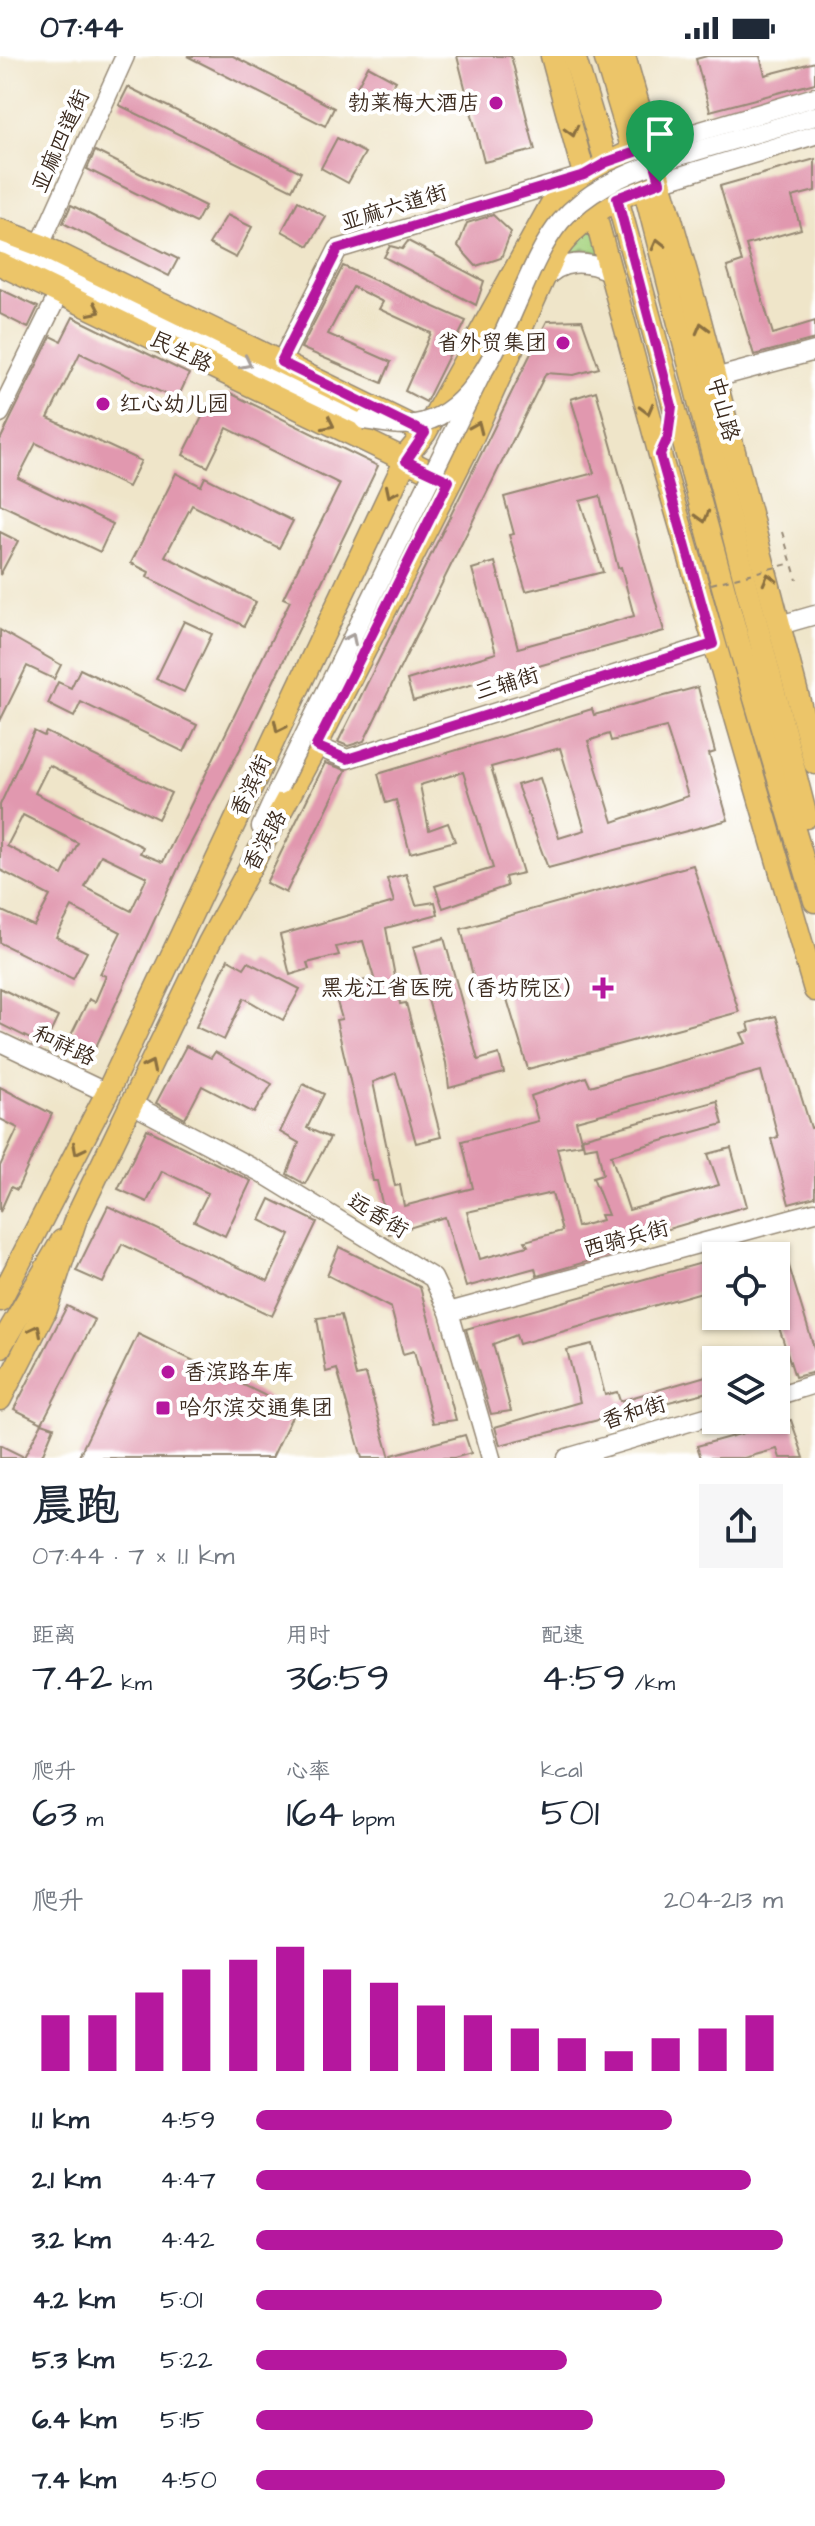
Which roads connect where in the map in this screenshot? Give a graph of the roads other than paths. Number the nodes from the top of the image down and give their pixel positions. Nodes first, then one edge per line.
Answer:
1 (124, 56) edge
2 (552, 56) edge
3 (574, 56) edge
4 (605, 56) edge
5 (624, 56) edge
6 (815, 97) edge
7 (815, 116) edge
8 (815, 135) edge
9 (642, 149) junction
10 (607, 162) junction
11 (584, 175) junction
12 (652, 185) junction
13 (617, 198) junction
14 (594, 212) junction
15 (0, 230) edge
16 (0, 243) edge
17 (40, 245) junction
18 (0, 264) edge
19 (610, 272) junction
20 (539, 287) junction
21 (59, 293) junction
22 (815, 351) edge
23 (281, 362) junction
24 (480, 377) junction
25 (715, 378) junction
26 (672, 406) junction
27 (0, 413) edge
28 (425, 433) junction
29 (730, 433) junction
30 (660, 455) junction
31 (406, 461) junction
32 (692, 476) junction
33 (449, 481) junction
34 (717, 485) junction
35 (729, 612) junction
36 (815, 615) edge
37 (755, 618) junction
38 (780, 625) junction
39 (713, 644) junction
40 (788, 667) junction
41 (731, 698) junction
42 (316, 746) junction
43 (815, 763) edge
44 (815, 849) edge
45 (815, 901) edge
46 (209, 943) junction
47 (815, 990) edge
48 (0, 1042) edge
49 (107, 1093) junction
50 (132, 1104) junction
51 (815, 1212) edge
52 (75, 1221) junction
53 (0, 1300) edge
54 (449, 1312) junction
55 (0, 1347) edge
56 (815, 1384) edge
57 (790, 1392) edge
58 (0, 1399) edge
59 (702, 1418) edge
60 (491, 1458) edge
61 (567, 1458) edge

1 - 17 street, 亚麻四道街
2 -> 11 main road
3 - 10 main road
4 - 9 main road, 中山路
5 - 9 main road, 中山路
6 - 9 street
7 - 24 street, bridge
8 - 12 street
9 - 10 main road, 香滨街
9 - 12 main road, 中山路
10 - 11 main road, 香滨街
10 - 13 main road
11 - 14 main road
11 - 23 street, 亚麻六道街
11 - 28 main road, 香滨街
12 - 13 main road, 香滨路
25 -> 12 main road, 中山路
34 -> 12 main road, 中山路
13 - 14 main road, 香滨路
13 - 26 main road
14 - 19 main road
14 - 20 main road, 香滨路
15 - 17 main road, 民生路
16 -> 24 street, bridge
17 - 23 main road, 民生路
18 - 21 main road, 民生路
19 - 20 street
19 -> 30 main road
33 -> 20 main road, 香滨路
21 - 27 street
21 -> 31 main road, 民生路
22 - 25 street
23 - 28 main road, 民生路
46 -> 24 street, bridge
25 - 29 main road, 中山路
26 - 30 main road
26 - 32 main road
28 - 31 main road, 香滨街
29 - 34 main road
38 -> 29 main road, 中山路
30 - 32 main road
30 - 39 main road
31 - 33 main road, 民生路
31 -> 49 main road, 香滨街
32 -> 35 main road
33 - 42 main road, 香滨路
34 - 37 main road, 中山路
35 - 41 main road
35 - 45 main road
36 - 38 street
37 - 40 main road
37 - 44 main road, 中山路
38 - 40 main road, 中山路
39 - 41 main road
39 - 42 street, 三辅街
40 - 43 main road, 中山路
41 - 47 main road
42 - 46 main road, 香滨路
50 -> 46 main road, 香滨路
48 - 49 street, 和祥路
49 -> 53 main road, 香滨街
50 - 52 main road, 香滨路
50 - 54 street, 远香街
51 - 54 street, 西骑兵街
52 - 55 main road
58 -> 52 main road, 香滨路
54 - 60 street, 远香街
56 - 57 street
59 - 61 street, 香和街

